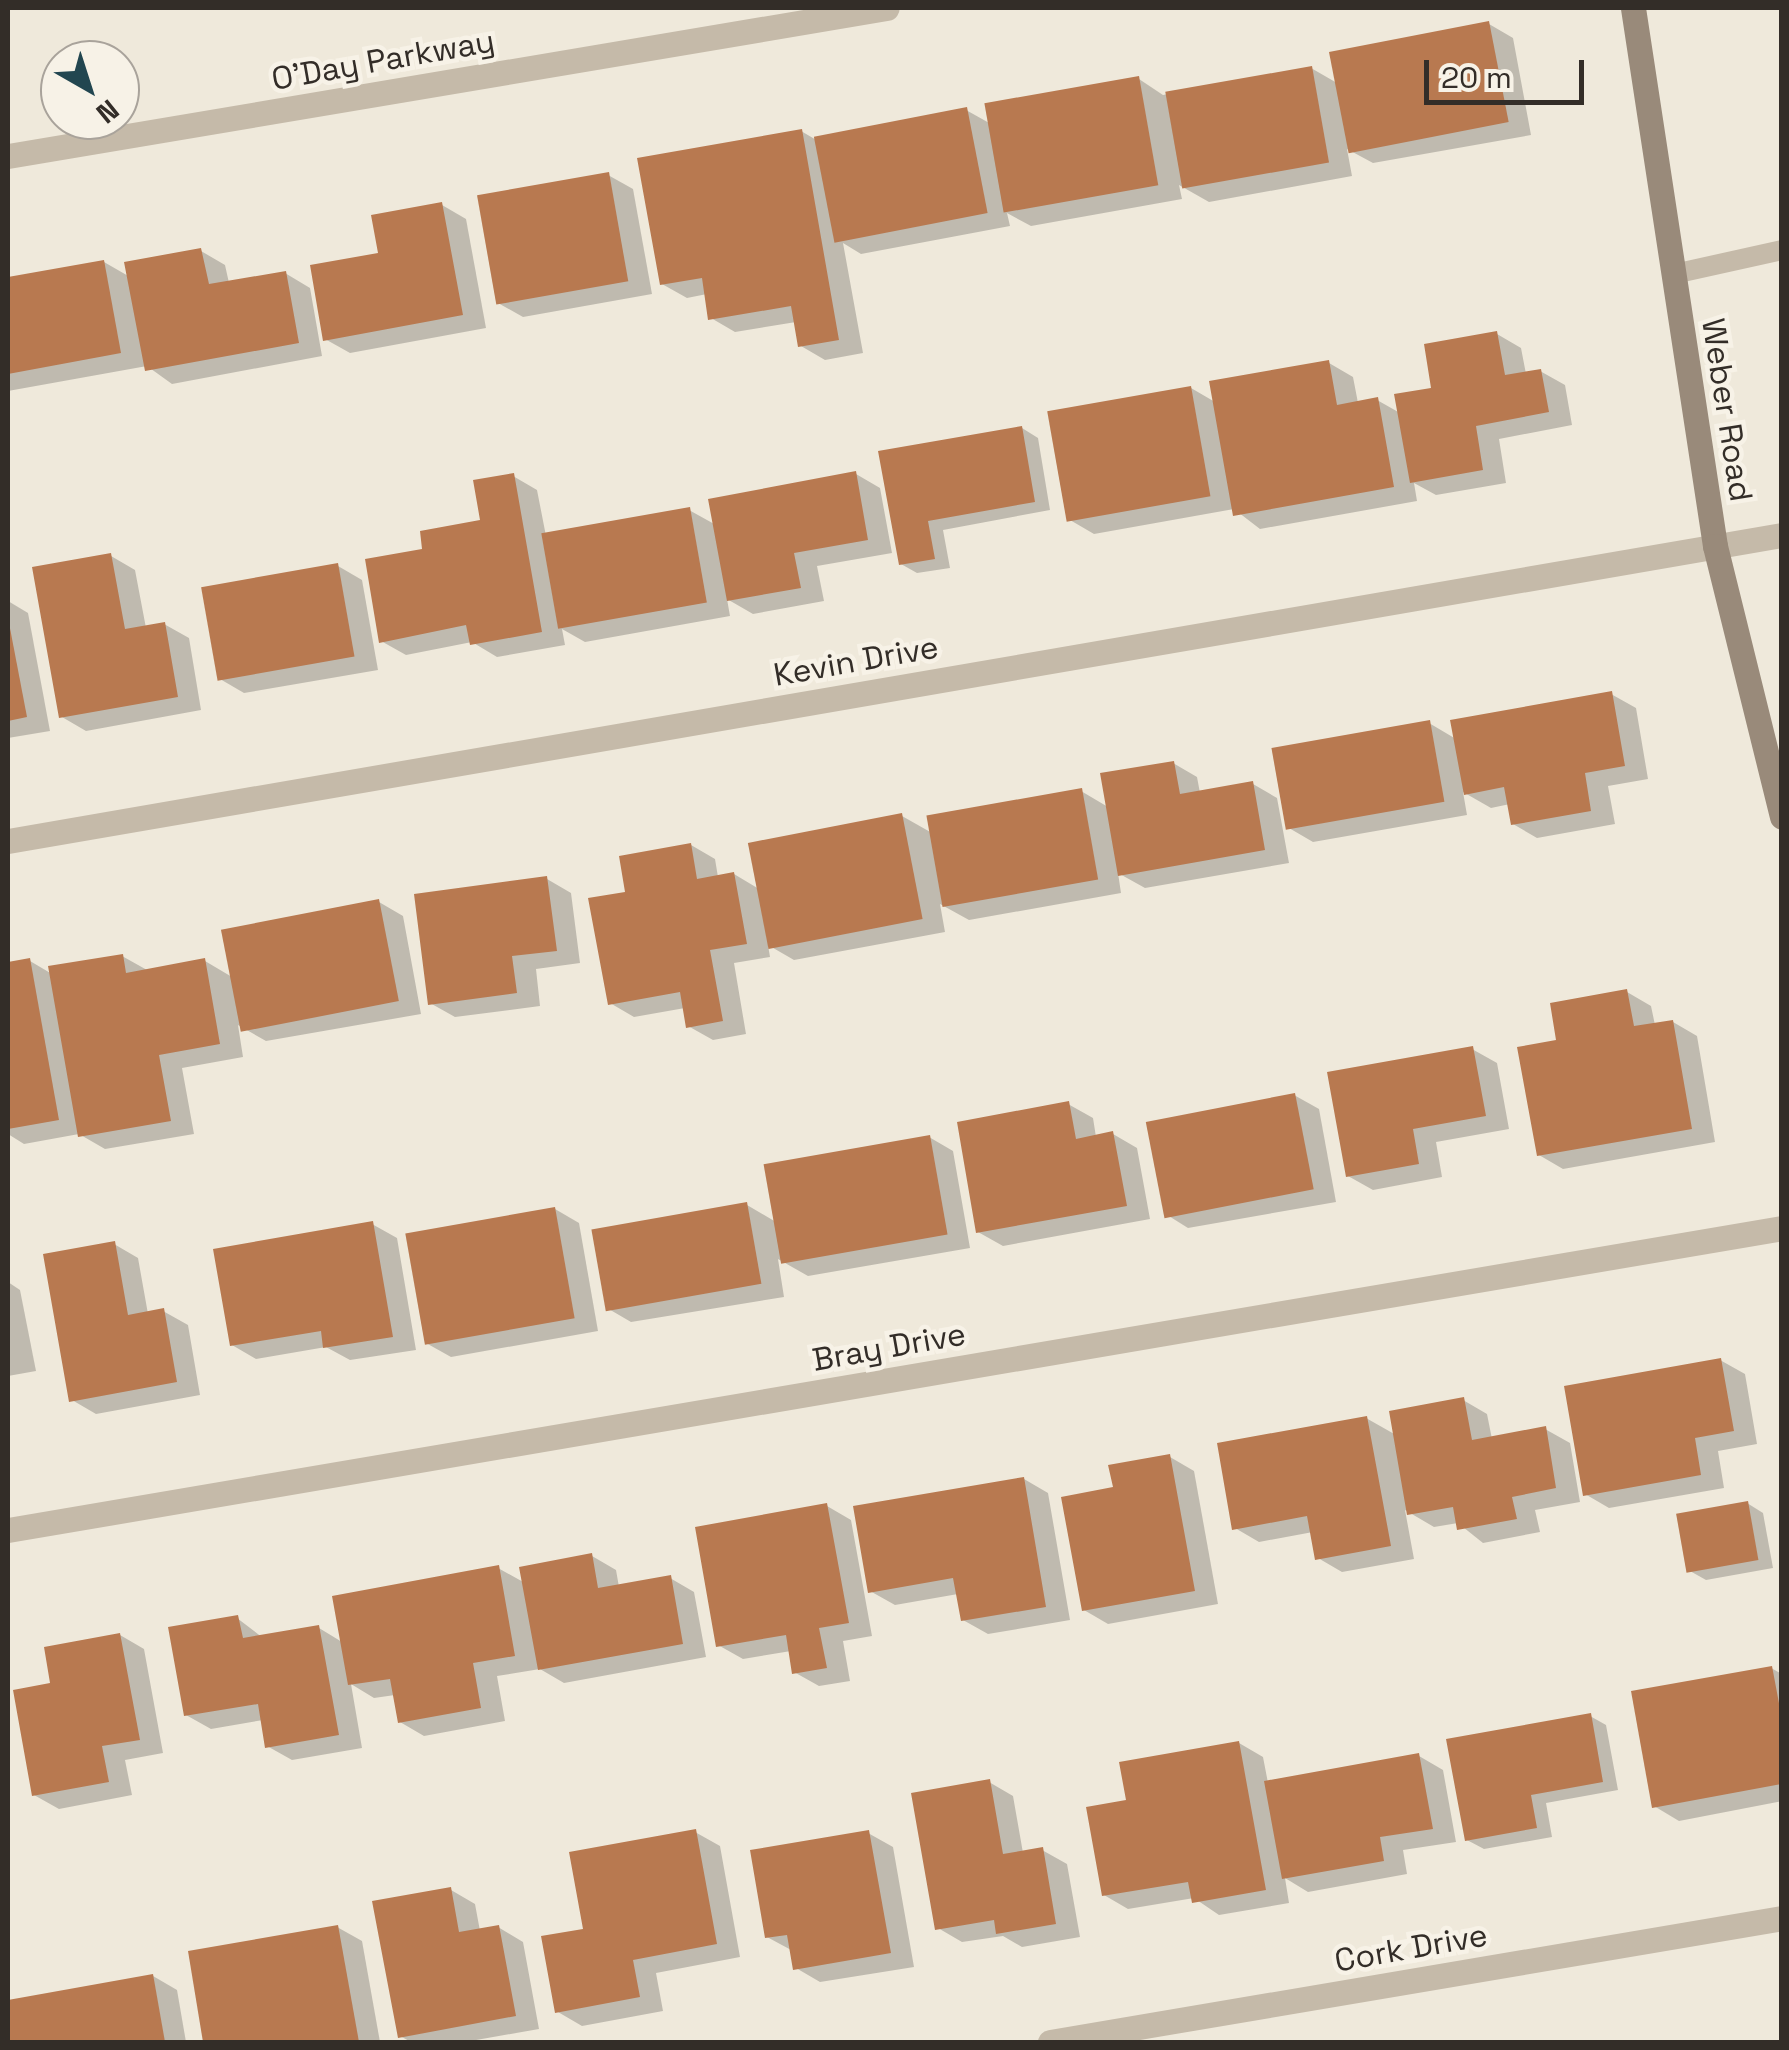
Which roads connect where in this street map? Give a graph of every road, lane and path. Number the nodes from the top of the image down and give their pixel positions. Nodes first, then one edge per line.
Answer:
1 (887, 8) edge
2 (1633, 8) edge
3 (8, 156) edge
4 (1782, 250) edge
5 (1674, 274) junction
6 (1782, 534) edge
7 (1715, 546) junction
8 (1782, 817) edge
9 (8, 840) edge
10 (1782, 1228) edge
11 (8, 1530) edge
12 (1782, 1918) edge
13 (1050, 2042) edge

1 - 3 street, O'Day Parkway
2 - 5 main road, Weber Road
4 - 5 lane
5 - 7 main road, Weber Road
6 - 7 street, Kevin Drive
7 - 8 main road, Weber Road
7 - 9 street, Kevin Drive
10 - 11 street, Bray Drive
12 - 13 street, Cork Drive

